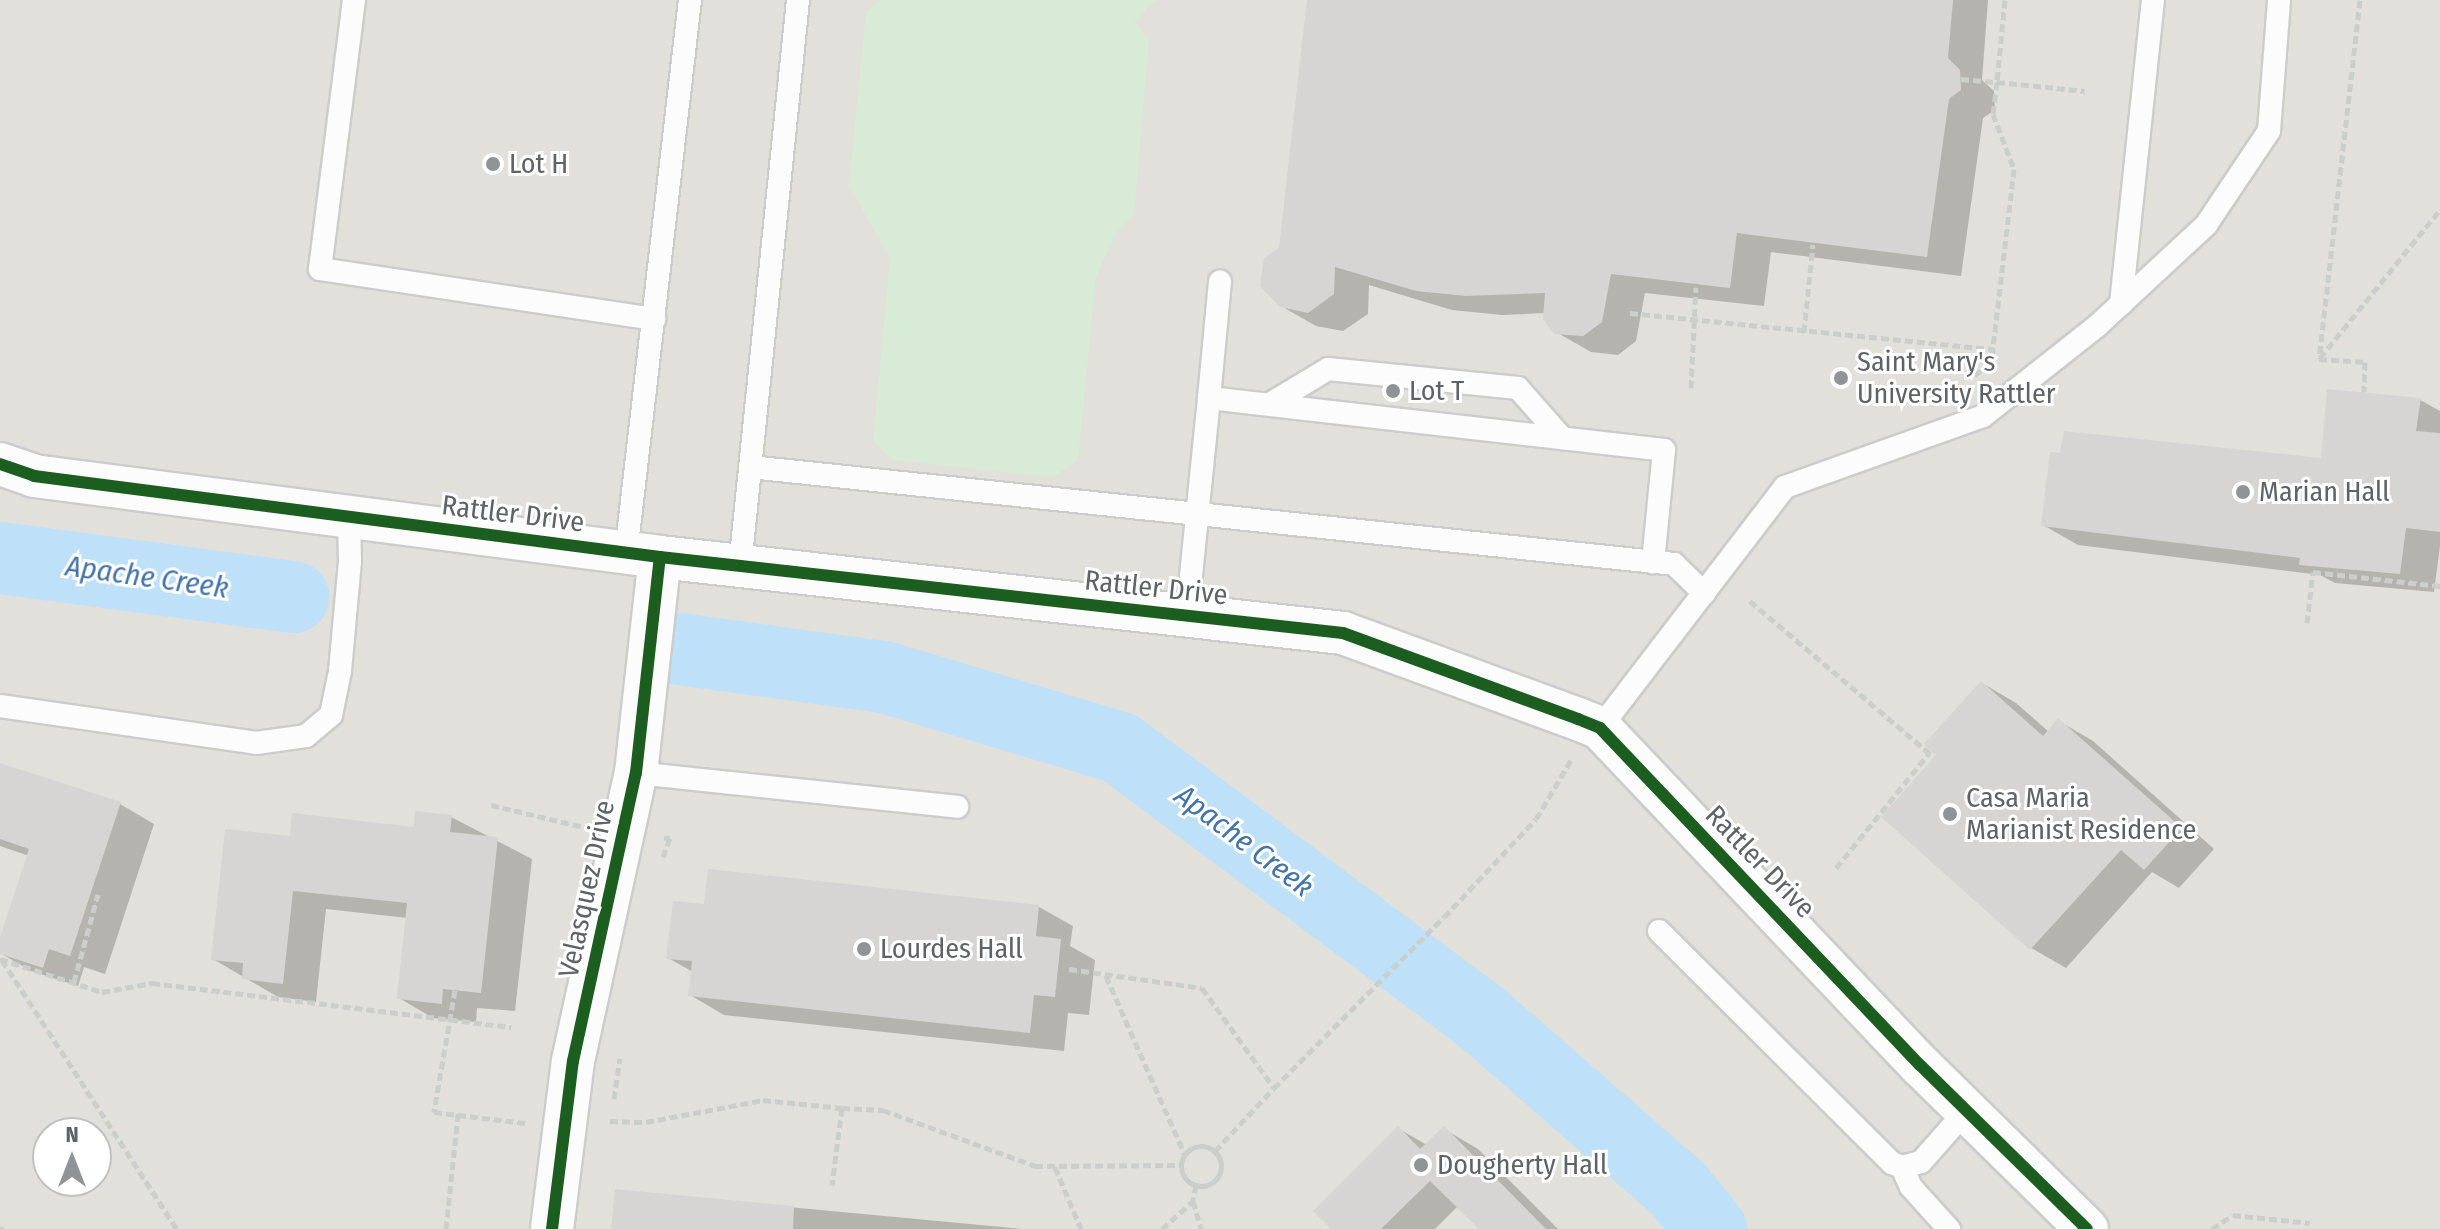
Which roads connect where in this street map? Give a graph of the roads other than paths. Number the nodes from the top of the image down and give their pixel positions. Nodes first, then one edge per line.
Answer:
1 (354, 0) edge
2 (690, 0) edge
3 (798, 0) edge
4 (2153, 0) edge
5 (2279, 0) edge
6 (1220, 282) dead end
7 (2121, 304) junction
8 (654, 319) junction
9 (1209, 398) junction
10 (1270, 404) junction
11 (1562, 438) junction
12 (0, 464) edge
13 (750, 467) junction
14 (1197, 514) junction
15 (349, 517) junction
16 (643, 555) junction
17 (1653, 562) junction
18 (740, 566) junction
19 (1704, 593) junction
20 (1187, 615) junction
21 (0, 706) edge
22 (1589, 724) junction
23 (636, 773) junction
24 (957, 807) dead end
25 (1659, 931) dead end
26 (1967, 1110) junction
27 (1902, 1167) junction
28 (552, 1229) edge
29 (1949, 1229) edge
30 (2087, 1229) edge

1 - 8 lane
2 - 8 lane
3 - 13 lane
4 - 7 lane
5 - 7 lane
6 - 9 lane
7 - 19 lane
8 - 16 lane
9 - 10 lane
9 - 14 lane
10 - 11 lane
10 - 11 lane
11 - 17 lane
12 - 15 street, Rattler Drive
13 - 14 lane
13 - 18 lane
14 - 17 lane
14 - 20 lane
15 - 16 street, Rattler Drive
15 - 21 lane
16 - 18 street, Rattler Drive
16 - 23 street, Velasquez Drive
17 - 19 lane
18 - 20 street, Rattler Drive
19 - 22 lane
20 - 22 street, Rattler Drive
22 - 26 street, Rattler Drive
23 - 24 lane
23 - 28 street, Velasquez Drive
25 - 27 lane
26 - 27 lane
26 - 30 street, Rattler Drive
27 - 29 lane

